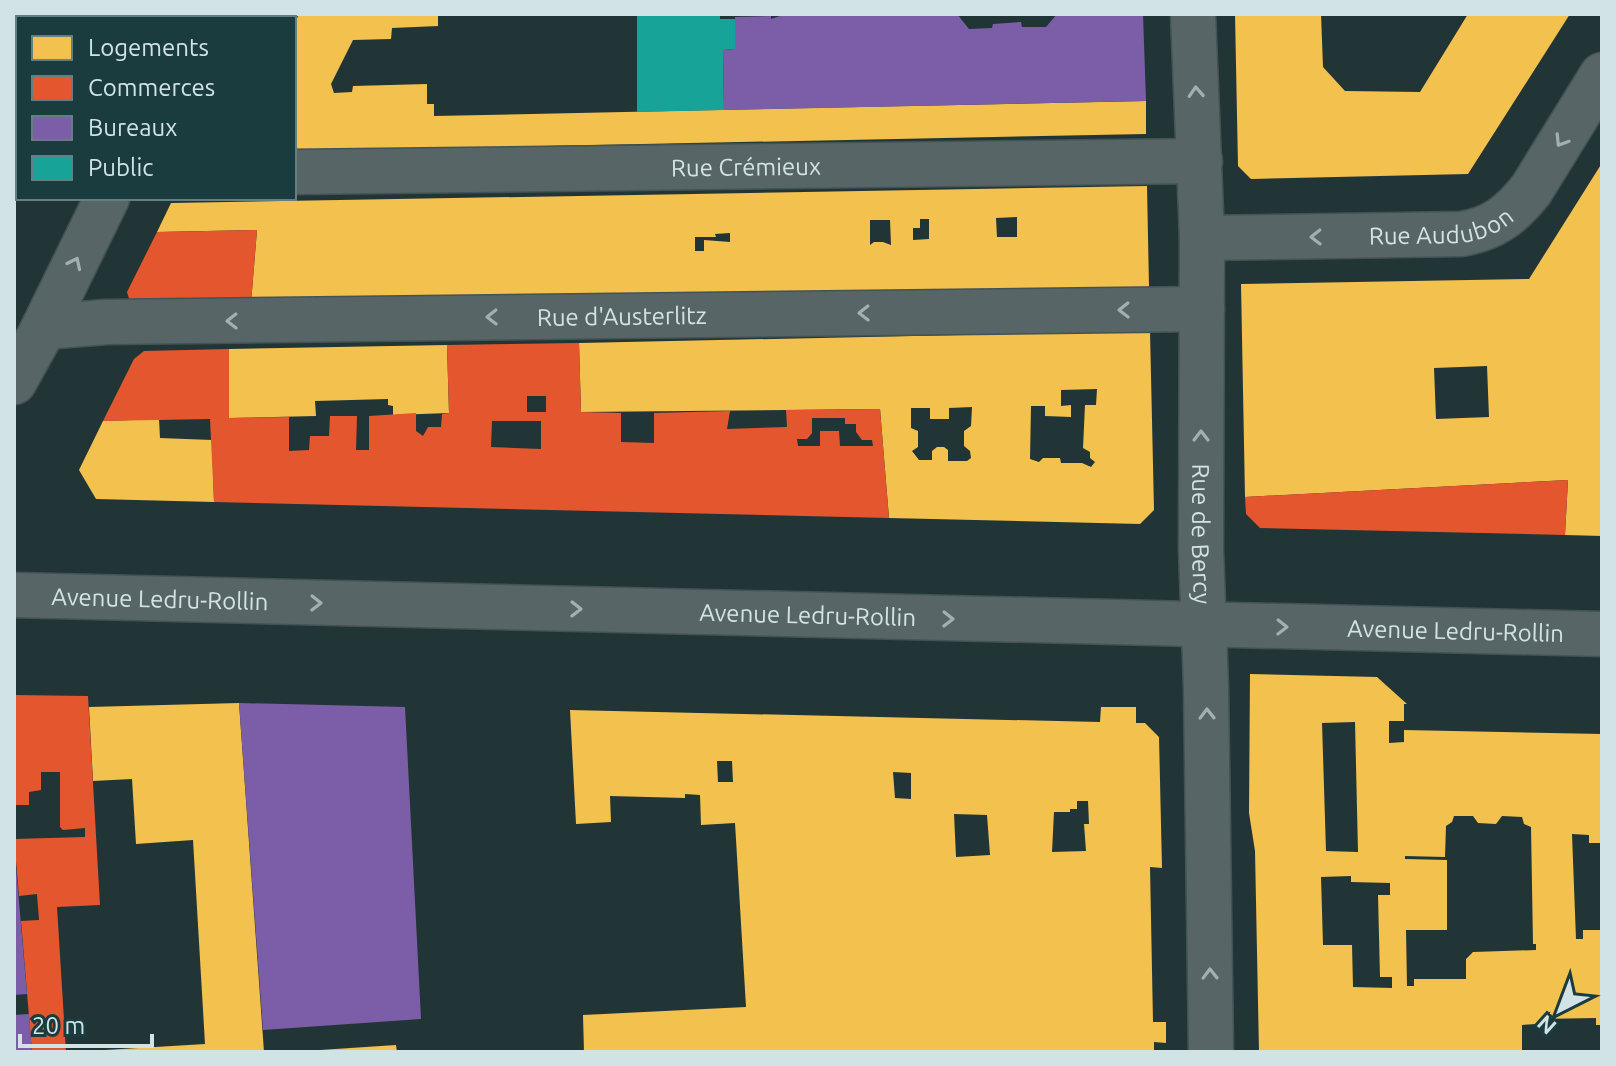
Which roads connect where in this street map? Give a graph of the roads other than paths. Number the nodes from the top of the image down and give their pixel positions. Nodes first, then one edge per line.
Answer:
1 (1193, 14) edge
2 (1602, 75) edge
3 (1200, 161) junction
4 (296, 172) edge
5 (106, 200) edge
6 (1202, 238) junction
7 (1202, 309) junction
8 (44, 327) junction
9 (14, 382) edge
10 (14, 595) edge
11 (1204, 626) junction
12 (1602, 634) edge
13 (1211, 1052) edge

3 -> 1 street, Rue de Bercy
2 -> 6 street, Rue Audubon
3 - 4 street, Rue Crémieux
3 - 6 street, Rue de Bercy
8 -> 5 street
6 - 7 street, Rue de Bercy
7 -> 8 street, Rue d'Austerlitz
11 -> 7 street, Rue de Bercy
8 - 9 street
10 -> 11 street, Avenue Ledru-Rollin
11 -> 12 street, Avenue Ledru-Rollin
13 -> 11 street, Rue de Bercy

